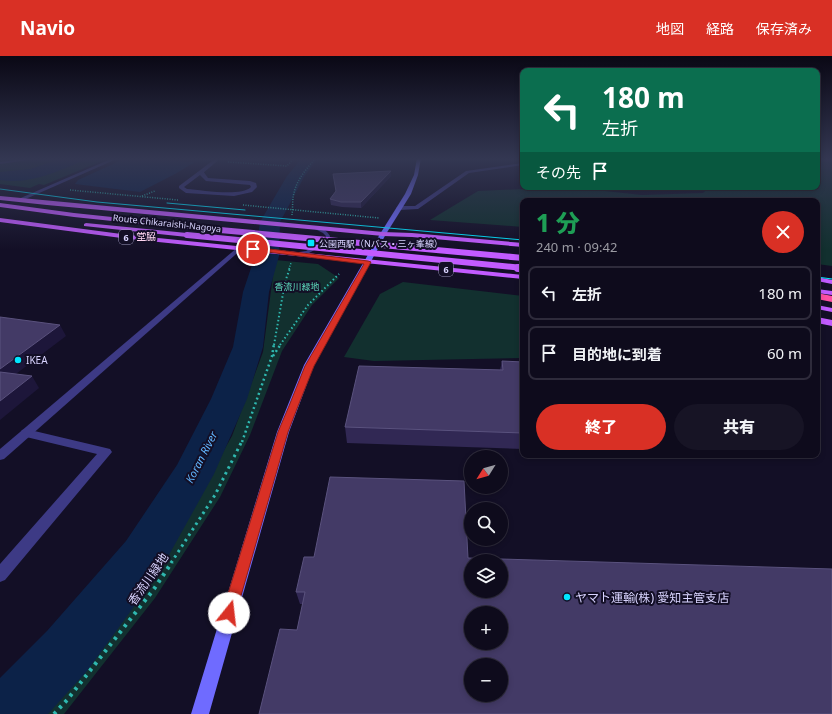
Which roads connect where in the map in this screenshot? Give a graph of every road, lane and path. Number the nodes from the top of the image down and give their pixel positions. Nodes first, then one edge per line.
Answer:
1 (45, 189) edge
2 (54, 189) edge
3 (183, 189) edge
4 (252, 189) edge
5 (295, 189) edge
6 (410, 189) edge
7 (444, 189) edge
8 (155, 191) dead end
9 (141, 197) junction
10 (0, 198) edge
11 (20, 200) junction
12 (182, 200) dead end
13 (0, 205) edge
14 (243, 205) dead end
15 (399, 208) junction
16 (294, 209) junction
17 (0, 214) edge
18 (380, 218) dead end
19 (0, 220) edge
20 (294, 225) junction
21 (317, 228) junction
22 (383, 234) junction
23 (520, 245) edge
24 (240, 248) junction
25 (293, 257) junction
26 (520, 258) edge
27 (368, 262) junction
28 (520, 268) edge
29 (339, 274) dead end
30 (520, 277) edge
31 (820, 280) edge
32 (832, 282) edge
33 (820, 291) edge
34 (832, 293) edge
35 (820, 297) edge
36 (832, 299) edge
37 (820, 304) edge
38 (832, 306) edge
39 (820, 308) edge
40 (832, 310) edge
41 (820, 321) edge
42 (832, 323) edge
43 (272, 356) junction
44 (26, 433) junction
45 (0, 456) edge
46 (0, 575) edge
47 (54, 714) edge
48 (200, 714) edge

1 - 11 street
2 - 9 path
3 - 4 street
5 - 16 path
6 - 15 main road
7 - 15 street
8 - 9 path
9 - 12 path
10 - 11 main road
11 - 20 main road
13 - 26 main road, Route Chikaraishi-Nagoya / 6, bridge
14 - 16 path
15 - 22 main road
16 - 18 path
16 - 20 path
17 - 28 main road, Route Chikaraishi-Nagoya / 6, bridge
19 - 24 main road, 6
20 - 21 main road
21 - 22 main road
21 - 25 lane
22 - 23 main road
22 - 27 main road
24 - 25 main road, 6
24 - 44 street
25 - 27 main road, 6
25 - 43 path, 香流川緑地
27 - 30 main road, 6
27 - 48 main road
29 - 43 path
31 - 32 main road
33 - 34 main road
35 - 36 highway
37 - 38 highway
39 - 40 main road
41 - 42 main road
43 - 47 path, 香流川緑地
44 - 45 street
44 - 46 street

